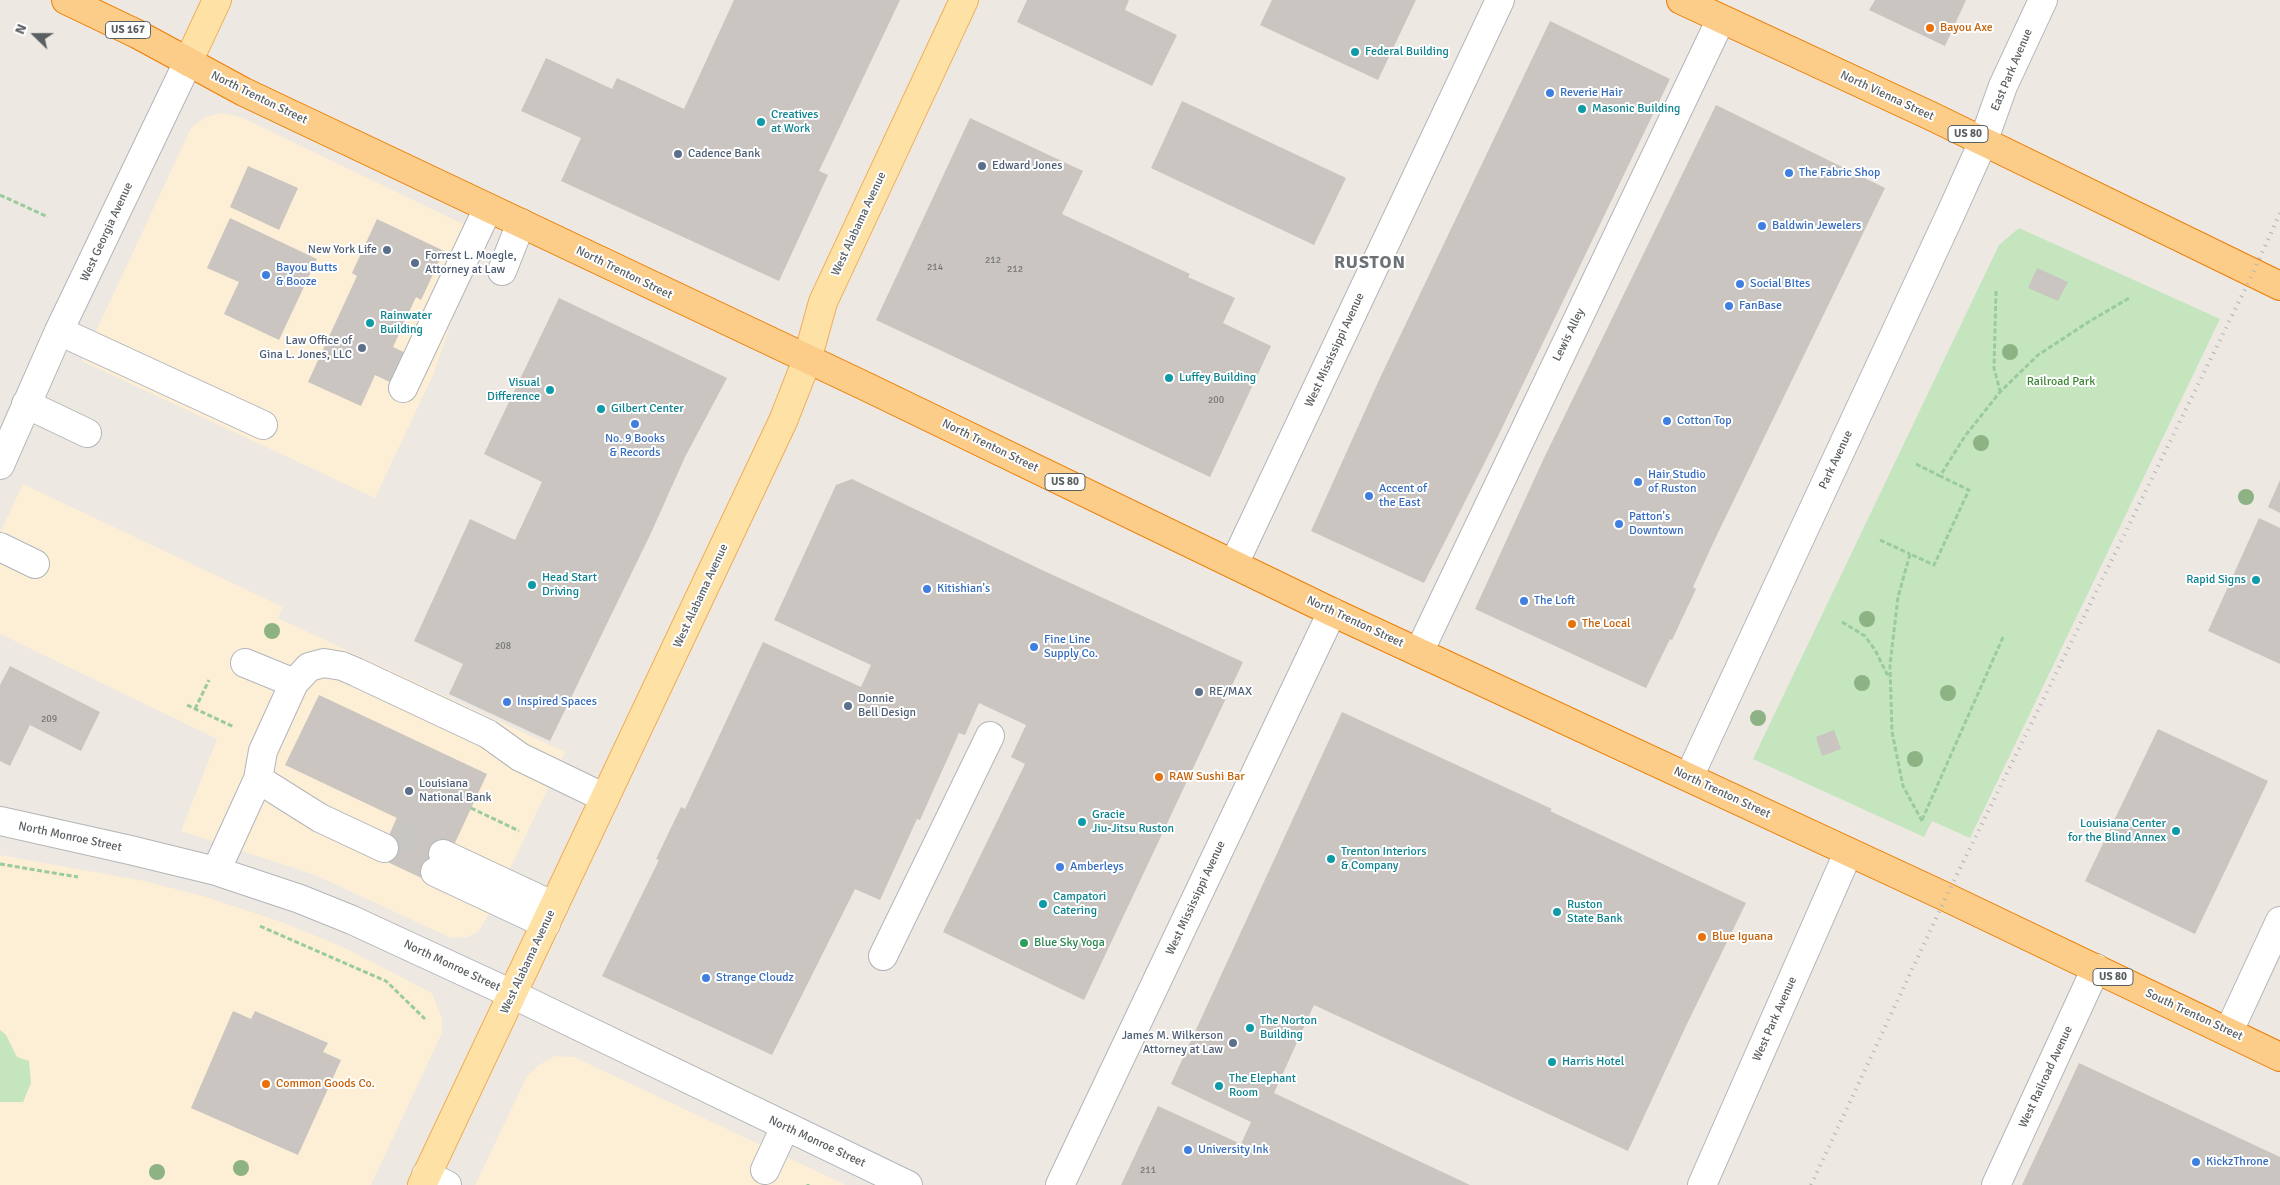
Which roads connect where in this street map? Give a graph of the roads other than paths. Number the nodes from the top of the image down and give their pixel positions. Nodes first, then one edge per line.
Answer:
1 (66, 0) edge
2 (217, 0) edge
3 (964, 0) edge
4 (1500, 0) edge
5 (1681, 0) edge
6 (2043, 0) edge
7 (1721, 18) junction
8 (188, 62) junction
9 (1983, 142) junction
10 (488, 208) junction
11 (520, 222) junction
12 (502, 271) dead end
13 (2280, 286) edge
14 (60, 331) junction
15 (807, 360) junction
16 (403, 388) dead end
17 (26, 404) junction
18 (264, 425) dead end
19 (87, 433) dead end
20 (0, 465) edge
21 (0, 547) edge
22 (35, 564) dead end
23 (1234, 564) junction
24 (1332, 612) junction
25 (1419, 652) junction
26 (245, 663) dead end
27 (294, 683) junction
28 (990, 736) dead end
29 (1689, 777) junction
30 (258, 779) junction
31 (605, 798) junction
32 (0, 821) edge
33 (387, 839) tunnel mouth
34 (1848, 852) junction
35 (439, 863) tunnel mouth
36 (216, 871) junction
37 (1946, 897) joint
38 (550, 915) junction
39 (2280, 921) edge
40 (883, 956) dead end
41 (2096, 968) junction
42 (512, 994) junction
43 (2229, 1032) junction
44 (2280, 1057) edge
45 (785, 1127) junction
46 (766, 1170) dead end
47 (432, 1182) edge
48 (908, 1185) edge
49 (1060, 1185) edge
50 (1702, 1185) edge
51 (1996, 1185) edge

1 - 8 highway, North Trenton Street / US 167
2 - 8 main road, West Georgia Avenue
3 - 15 main road, West Alabama Avenue
4 - 23 street, West Mississippi Avenue
5 - 7 highway, North Vienna Street / US 80
6 - 9 street, East Park Avenue
7 - 9 highway, North Vienna Street / US 80
7 - 25 street, Lewis Alley
8 - 10 highway, North Trenton Street / US 80
8 - 14 street, West Georgia Avenue
9 - 13 highway, North Vienna Street / US 80
9 - 29 street, Park Avenue
10 - 11 highway, North Trenton Street / US 80
10 - 16 street
11 - 12 street
11 - 15 highway, North Trenton Street / US 80
14 - 17 street, West Georgia Avenue
14 - 18 street
15 - 23 highway, North Trenton Street / US 80
15 - 31 main road, West Alabama Avenue
17 - 19 street
17 - 20 street, West Georgia Avenue
21 - 22 street
23 - 24 highway, North Trenton Street / US 80
24 - 25 highway, North Trenton Street / US 80
24 - 49 street, West Mississippi Avenue
25 - 29 highway, North Trenton Street / US 80
26 - 27 street
27 - 30 street
27 - 31 street
28 - 40 street
29 - 34 highway, North Trenton Street / US 80
30 - 33 street
30 - 36 street
31 - 38 main road, West Alabama Avenue
32 - 36 street, North Monroe Street
34 - 37 highway, North Trenton Street / US 80
34 - 50 street, West Park Avenue
35 - 38 street
36 - 42 street, North Monroe Street
37 - 41 highway, South Trenton Street / US 80
38 - 42 main road, West Alabama Avenue
39 - 43 street
41 - 43 highway, South Trenton Street / US 80
41 - 51 street, West Railroad Avenue
42 - 45 street, North Monroe Street
42 - 47 main road, West Alabama Avenue
43 - 44 highway, South Trenton Street / US 80
45 - 46 street
45 - 48 street, North Monroe Street

